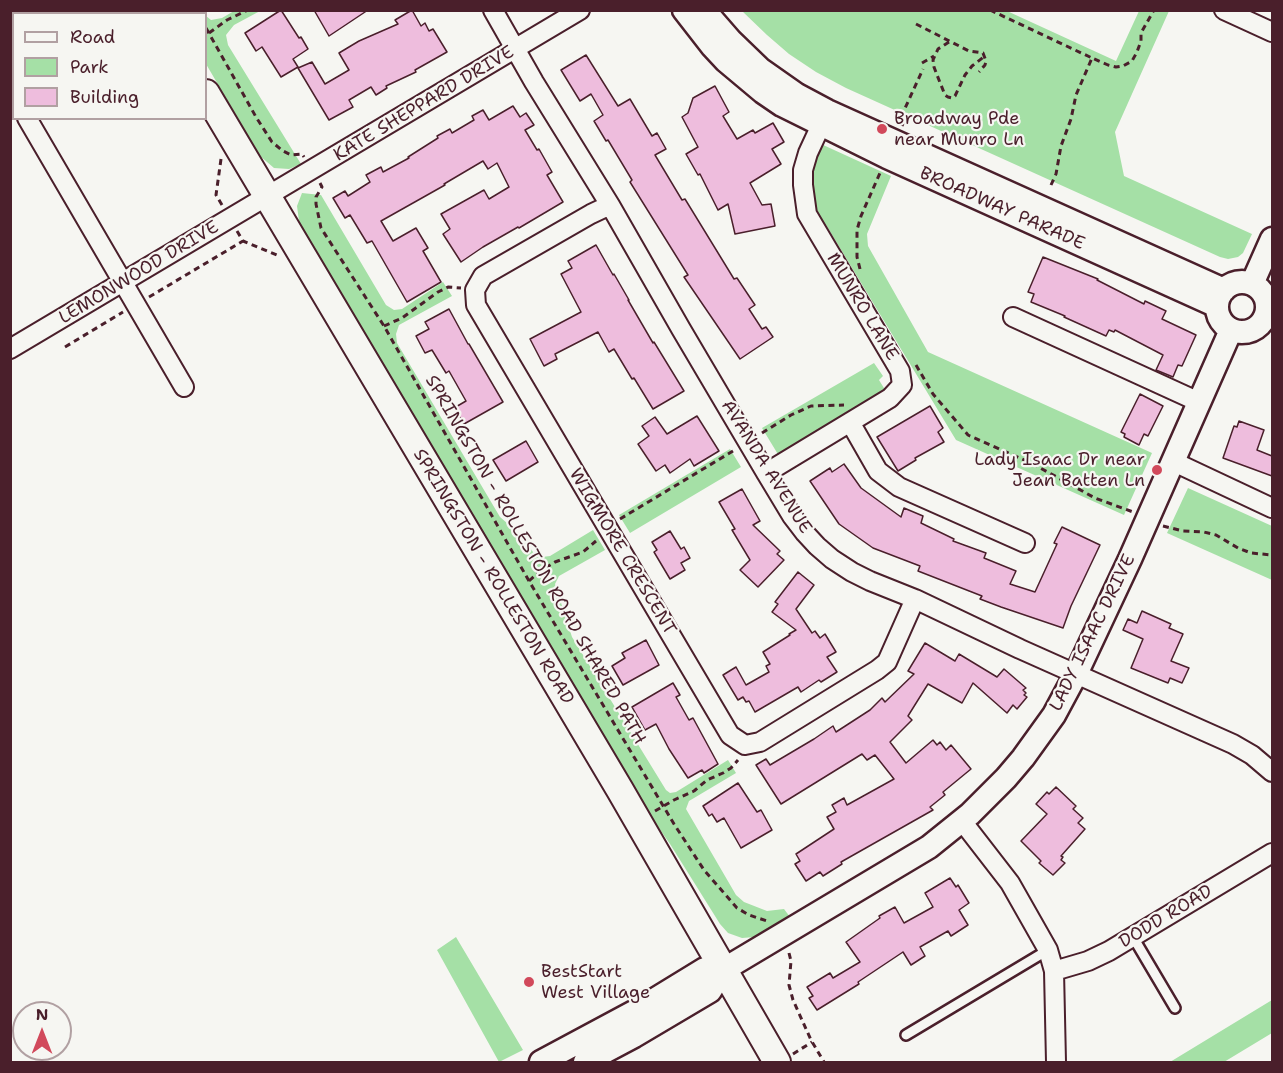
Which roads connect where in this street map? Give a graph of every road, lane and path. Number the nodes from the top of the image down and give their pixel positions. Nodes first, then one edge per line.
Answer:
1 (248, 10) edge
2 (493, 10) edge
3 (580, 10) edge
4 (684, 10) edge
5 (704, 10) edge
6 (990, 10) edge
7 (1154, 10) edge
8 (1224, 10) edge
9 (916, 24) dead end
10 (1272, 32) edge
11 (208, 33) joint
12 (949, 42) junction
13 (515, 49) junction
14 (934, 56) junction
15 (985, 56) junction
16 (1092, 58) junction
17 (922, 63) dead end
18 (923, 69) dead end
19 (979, 72) dead end
20 (207, 95) edge
21 (824, 118) junction
22 (28, 120) edge
23 (891, 149) junction
24 (302, 154) dead end
25 (221, 157) dead end
26 (1051, 185) dead end
27 (322, 187) dead end
28 (267, 197) junction
29 (610, 205) junction
30 (230, 219) junction
31 (1272, 239) edge
32 (243, 241) junction
33 (283, 265) dead end
34 (865, 279) dead end
35 (123, 282) junction
36 (1252, 284) junction
37 (475, 290) junction
38 (1220, 298) junction
39 (136, 305) junction
40 (1013, 317) dead end
41 (1268, 320) edge
42 (384, 326) junction
43 (1231, 330) junction
44 (65, 347) dead end
45 (10, 349) edge
46 (916, 365) dead end
47 (184, 387) dead end
48 (1199, 402) junction
49 (851, 413) junction
50 (748, 442) junction
51 (1172, 461) junction
52 (766, 473) junction
53 (1272, 508) edge
54 (1148, 519) junction
55 (607, 528) junction
56 (1025, 543) dead end
57 (1272, 555) edge
58 (529, 581) junction
59 (915, 599) junction
60 (1076, 674) junction
61 (738, 759) dead end
62 (1272, 772) edge
63 (664, 806) junction
64 (648, 816) dead end
65 (962, 821) junction
66 (1272, 854) edge
67 (769, 921) dead end
68 (1133, 937) junction
69 (1048, 950) junction
70 (791, 956) dead end
71 (723, 970) junction
72 (1054, 971) junction
73 (1175, 1008) dead end
74 (906, 1035) dead end
75 (812, 1042) junction
76 (784, 1059) edge
77 (544, 1062) edge
78 (585, 1062) edge
79 (824, 1062) edge
80 (1056, 1062) edge

1 - 11 path
2 - 13 street, AVANDA AVENUE
3 - 13 street, KATE SHEPPARD DRIVE
4 - 21 street, BROADWAY PARADE
5 - 21 street, BROADWAY PARADE
6 - 16 path
7 - 16 path
8 - 10 street
9 - 12 path
11 - 24 path
12 - 14 path
12 - 15 path
13 - 28 street, KATE SHEPPARD DRIVE
13 - 29 street, AVANDA AVENUE
14 - 15 path
14 - 17 path
15 - 19 path
16 - 26 path
18 - 23 path
20 - 28 main road, SPRINGSTON - ROLLESTON ROAD
21 - 23 street, BROADWAY PARADE
21 - 49 street, MUNRO LANE
22 - 35 street
23 - 34 path
23 - 38 street, BROADWAY PARADE
25 - 30 path
27 - 42 path, SPRINGSTON - ROLLESTON ROAD SHARED PATH
28 - 30 street, LEMONWOOD DRIVE
28 - 71 main road, SPRINGSTON - ROLLESTON ROAD
29 - 37 street
29 - 50 street, AVANDA AVENUE
30 - 32 path
30 - 35 street, LEMONWOOD DRIVE
31 - 36 street
32 - 33 path
32 - 39 path
35 - 39 street
35 - 45 street, LEMONWOOD DRIVE
36 - 38 street
36 - 41 street
37 - 42 path
37 - 55 street, WIGMORE CRESCENT
38 - 43 street
39 - 44 path
39 - 47 street
40 - 48 street
41 - 43 street
42 - 58 path, SPRINGSTON - ROLLESTON ROAD SHARED PATH
43 - 48 street, LADY ISAAC DRIVE
46 - 54 path
48 - 51 street, LADY ISAAC DRIVE
49 - 50 path
49 - 52 street, MUNRO LANE
49 - 56 street
50 - 52 street, AVANDA AVENUE
50 - 55 path
51 - 53 street
51 - 54 street, LADY ISAAC DRIVE
52 - 59 street, AVANDA AVENUE
54 - 57 path
54 - 60 street, LADY ISAAC DRIVE
55 - 58 path
55 - 59 street, WIGMORE CRESCENT
58 - 63 path, SPRINGSTON - ROLLESTON ROAD SHARED PATH
59 - 60 street, AVANDA AVENUE
60 - 62 street, AVANDA AVENUE
60 - 65 street, LADY ISAAC DRIVE
61 - 63 path
63 - 64 path
63 - 67 path, SPRINGSTON - ROLLESTON ROAD SHARED PATH
65 - 69 street
65 - 71 street, LADY ISAAC DRIVE
66 - 68 street, DODD ROAD
68 - 72 street, DODD ROAD
68 - 73 lane
69 - 72 street
69 - 74 lane
70 - 75 path
71 - 76 main road, SPRINGSTON - ROLLESTON ROAD
71 - 77 street
71 - 78 street
72 - 80 street
75 - 76 path
75 - 79 path

